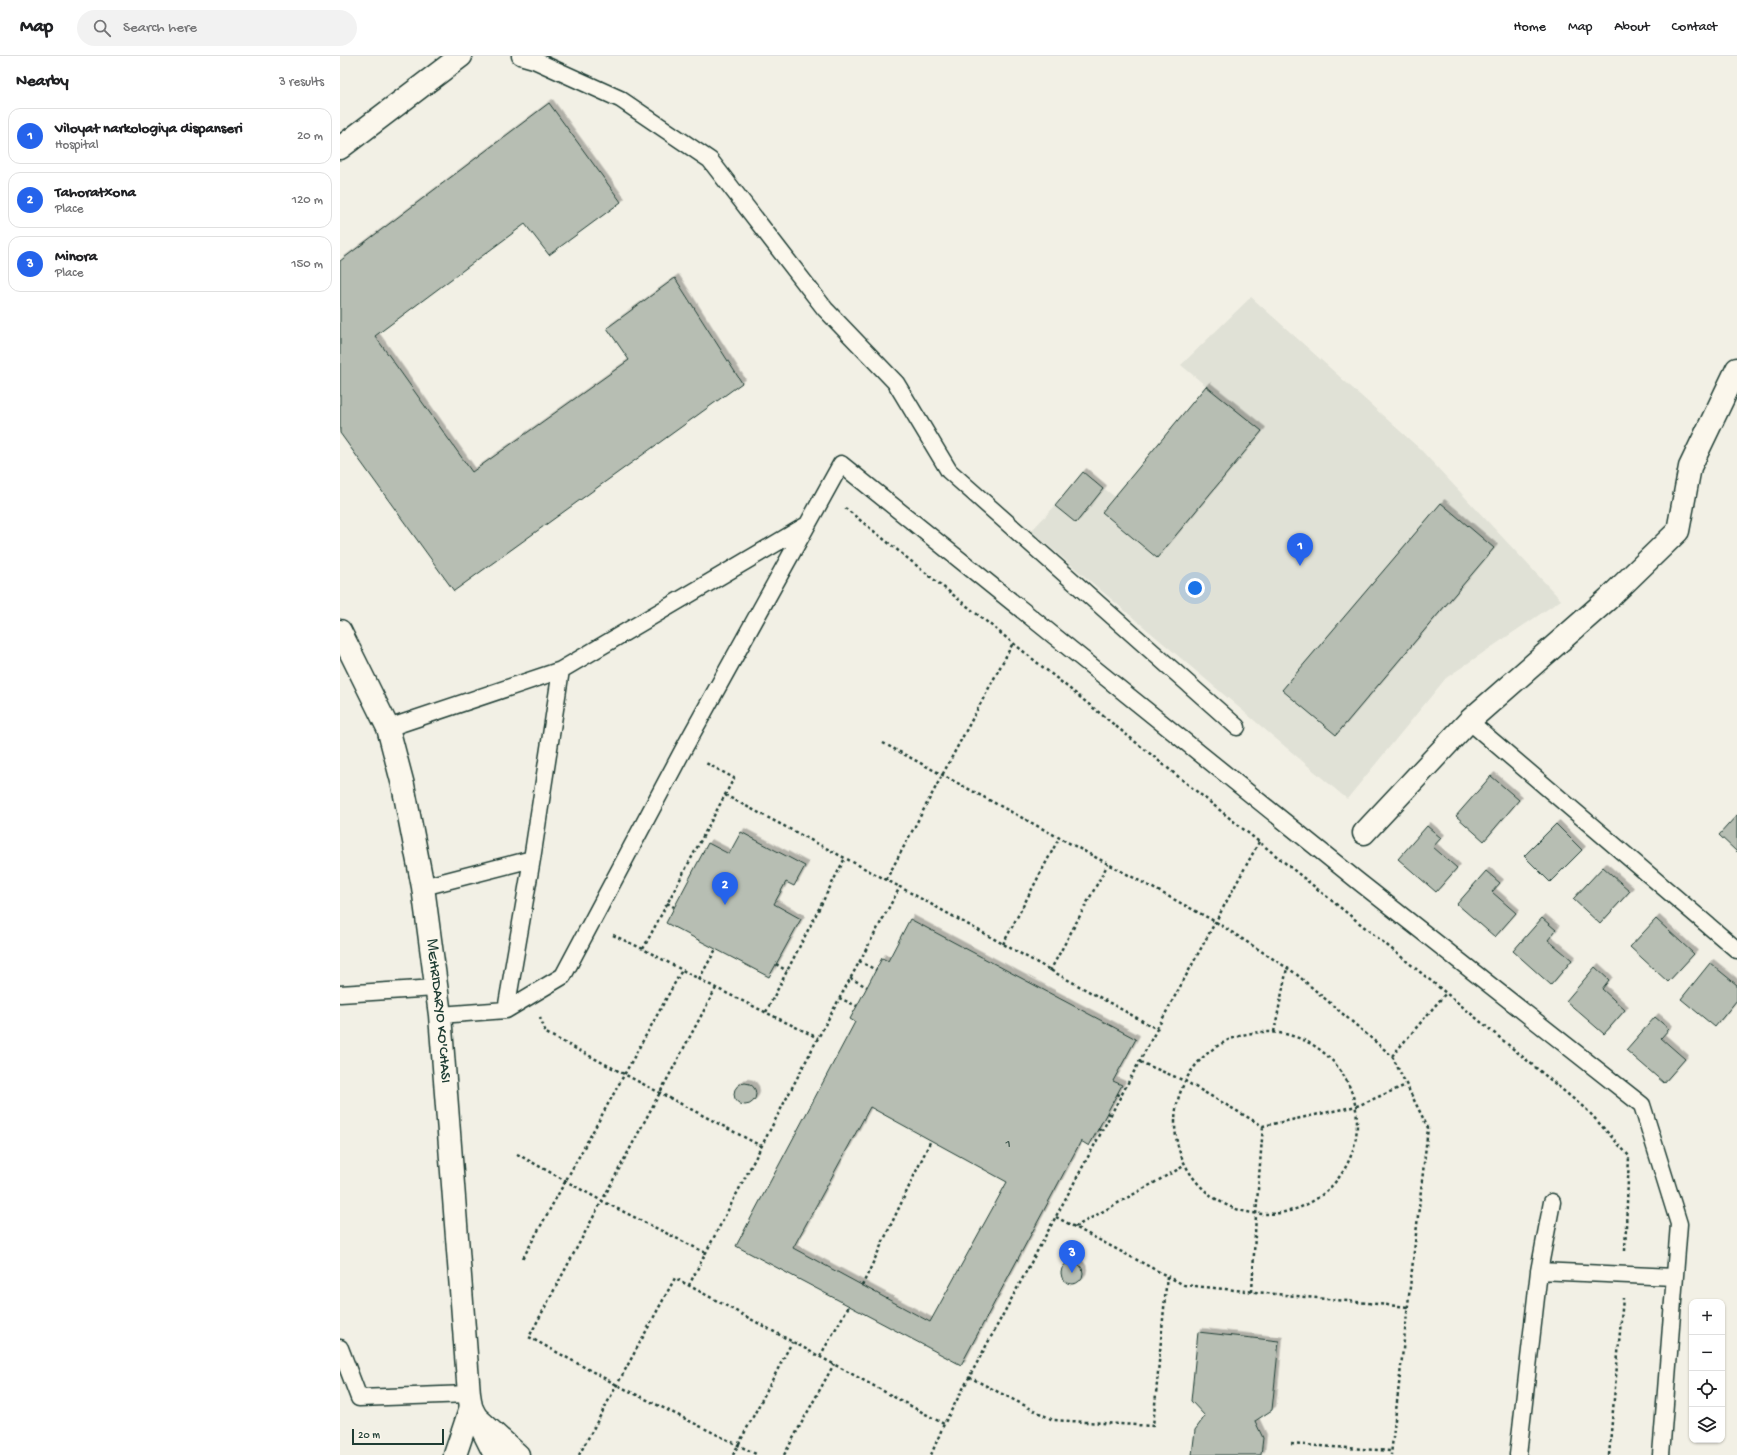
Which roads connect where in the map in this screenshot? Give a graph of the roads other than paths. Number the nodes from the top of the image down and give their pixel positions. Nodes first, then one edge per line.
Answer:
1 (461, 56) edge
2 (520, 56) edge
3 (340, 148) edge
4 (1737, 369) edge
5 (808, 524) junction
6 (340, 631) edge
7 (561, 670) junction
8 (1469, 721) junction
9 (1237, 727) dead end
10 (388, 728) junction
11 (1364, 833) dead end
12 (532, 859) junction
13 (423, 888) junction
14 (1737, 950) edge
15 (436, 988) junction
16 (340, 994) edge
17 (506, 1010) junction
18 (440, 1015) junction
19 (1552, 1202) dead end
20 (1539, 1271) junction
21 (1674, 1277) junction
22 (340, 1348) edge
23 (472, 1406) junction
24 (455, 1455) edge
25 (495, 1455) edge
26 (518, 1455) edge
27 (1518, 1455) edge
28 (1661, 1455) edge

1 - 3 main road
2 - 9 lane
4 - 8 main road
5 - 7 lane
5 - 17 lane
5 - 21 lane
6 - 10 main road, МEHRIDARYO KO'CHASI
7 - 10 lane
7 - 12 lane
8 - 11 main road
8 - 14 lane
10 - 13 main road, МEHRIDARYO KO'CHASI
12 - 13 lane
12 - 17 lane
13 - 15 main road, МEHRIDARYO KO'CHASI
15 - 16 lane
15 - 18 main road, МEHRIDARYO KO'CHASI
17 - 18 lane
18 - 23 main road, МEHRIDARYO KO'CHASI
19 - 20 lane
20 - 21 lane
20 - 27 lane
21 - 28 lane
22 - 23 lane
23 - 24 main road
23 - 25 main road
23 - 26 main road

